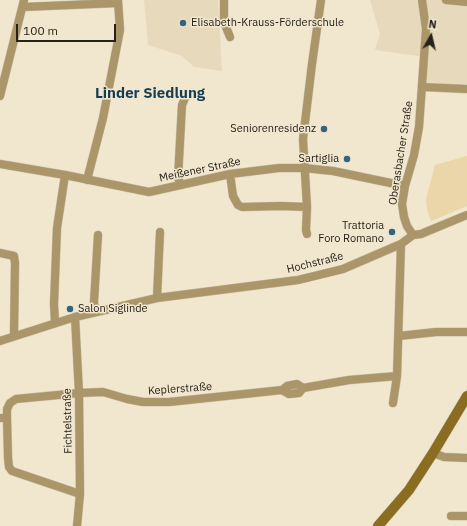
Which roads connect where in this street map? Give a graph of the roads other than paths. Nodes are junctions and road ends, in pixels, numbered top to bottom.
1 (224, 0) edge
2 (321, 0) edge
3 (422, 0) edge
4 (446, 0) edge
5 (118, 2) edge
6 (467, 2) edge
7 (24, 4) edge
8 (230, 37) dead end
9 (423, 87) junction
10 (467, 89) edge
11 (0, 96) edge
12 (185, 98) dead end
13 (0, 164) edge
14 (304, 168) junction
15 (230, 174) junction
16 (65, 175) junction
17 (87, 180) junction
18 (181, 185) junction
19 (405, 186) junction
20 (307, 207) junction
21 (467, 215) edge
22 (160, 232) dead end
23 (307, 234) dead end
24 (98, 235) dead end
25 (413, 235) junction
26 (401, 244) junction
27 (0, 253) edge
28 (157, 298) junction
29 (95, 311) junction
30 (75, 317) junction
31 (55, 323) junction
32 (467, 332) edge
33 (14, 335) junction
34 (399, 336) junction
35 (0, 341) edge
36 (397, 376) junction
37 (79, 393) junction
38 (467, 396) edge
39 (393, 403) dead end
40 (4, 418) edge
41 (434, 453) junction
42 (467, 458) edge
43 (80, 494) junction
44 (450, 516) dead end
45 (467, 516) edge
46 (77, 526) edge
47 (378, 526) edge

1 - 8 street
2 - 14 street
3 - 9 street, Oberasbacher Straße
4 - 6 street
5 - 7 street
5 - 17 street
7 - 11 street
9 - 10 street
9 - 19 street, Oberasbacher Straße
12 - 18 street
13 - 16 street, Meißener Straße
14 - 15 street, Meißener Straße
14 - 19 street, Meißener Straße
14 - 20 street
15 - 18 street, Meißener Straße
15 - 20 street
16 - 17 street, Meißener Straße
16 - 31 street
17 - 18 street, Meißener Straße
19 - 25 street, Oberasbacher Straße
20 - 23 street
21 - 25 street, Hochstraße
22 - 28 street
24 - 29 street
25 - 26 street, Hochstraße
26 - 28 street, Hochstraße
26 - 34 street
27 - 33 street
28 - 29 street, Hochstraße
29 - 30 street, Hochstraße
30 - 31 street, Hochstraße
30 - 37 street, Fichtelstraße
31 - 33 street, Hochstraße
32 - 34 street
33 - 35 street, Hochstraße
34 - 36 street
36 - 37 street, Keplerstraße
36 - 39 street
37 - 40 street, Keplerstraße
37 - 43 street, Fichtelstraße
38 - 41 street
40 - 43 street
41 - 42 street
41 - 47 street
43 - 46 street, Fichtelstraße
44 - 45 street

